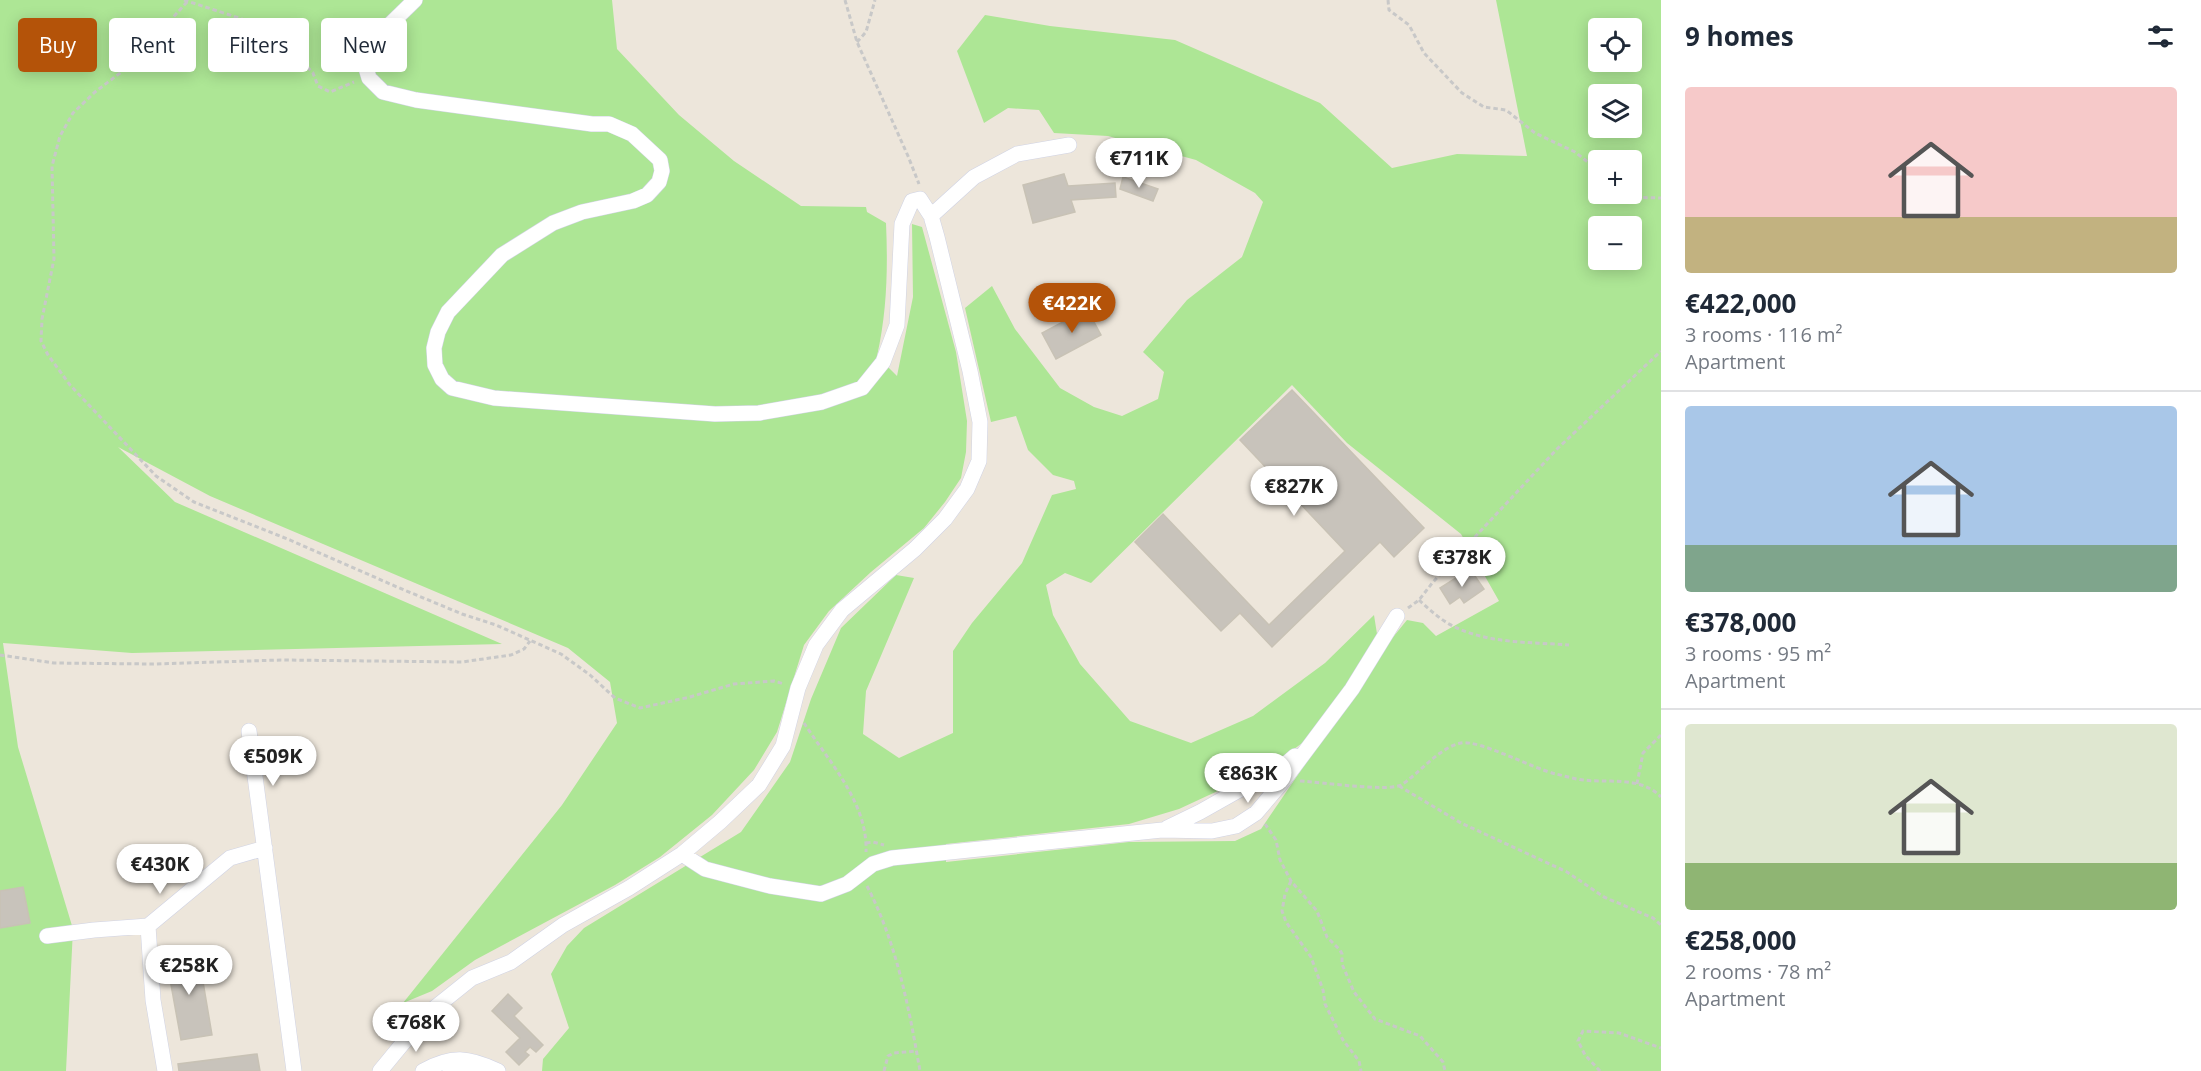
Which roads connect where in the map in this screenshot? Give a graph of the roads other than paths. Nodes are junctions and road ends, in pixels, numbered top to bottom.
1 (415, 0) edge
2 (1069, 144) dead end
3 (932, 216) junction
4 (1398, 616) road end
5 (249, 731) dead end
6 (1311, 743) junction
7 (1162, 830) junction
8 (265, 848) junction
9 (682, 854) junction
10 (148, 926) junction
11 (47, 936) dead end
12 (165, 1071) edge
13 (294, 1071) edge
14 (380, 1071) edge
15 (423, 1071) edge
16 (450, 1071) edge
17 (470, 1071) edge
18 (498, 1071) edge

1 - 3 street
2 - 3 street
3 - 9 street
4 - 6 street
5 - 8 street
6 - 7 street
6 - 7 street
7 - 9 street
8 - 10 street
8 - 13 street
9 - 14 street
10 - 11 street
10 - 12 street
15 - 18 street
16 - 17 street

